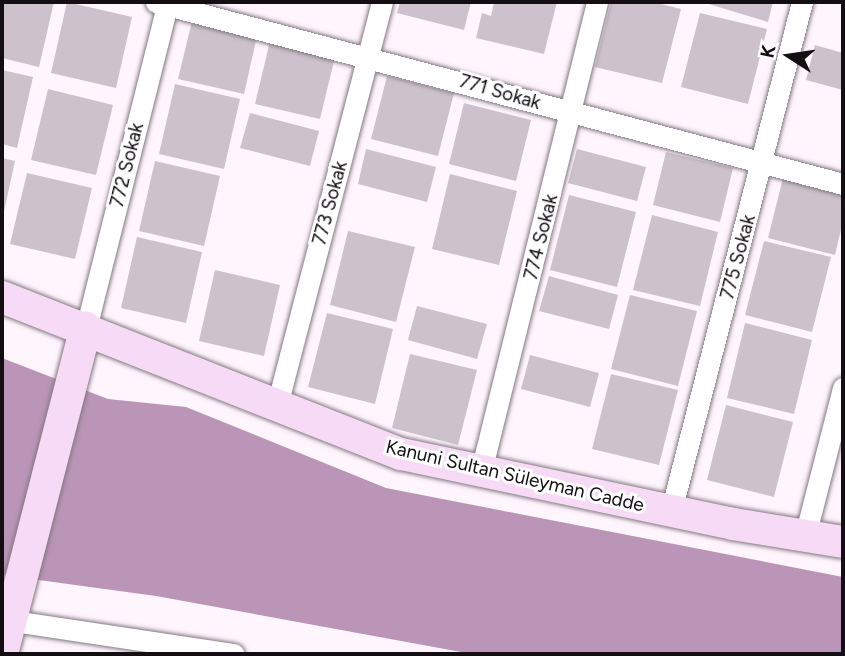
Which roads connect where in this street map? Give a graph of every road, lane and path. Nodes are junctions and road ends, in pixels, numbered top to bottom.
1 (382, 2) edge
2 (597, 2) edge
3 (802, 2) edge
4 (164, 3) edge
5 (369, 55) junction
6 (572, 112) junction
7 (763, 164) junction
8 (843, 184) edge
9 (2, 297) edge
10 (86, 328) junction
11 (843, 388) edge
12 (277, 405) junction
13 (838, 428) edge
14 (481, 471) junction
15 (671, 511) junction
16 (805, 536) junction
17 (843, 542) edge
18 (15, 610) junction
19 (2, 654) edge
20 (234, 654) edge

1 - 5 street, 773 Sokak
2 - 6 street, 774 Sokak
3 - 7 street, 775 Sokak
4 - 5 street, 771 Sokak
4 - 10 street, 772 Sokak
5 - 6 street, 771 Sokak
5 - 12 street, 773 Sokak
6 - 7 street, 771 Sokak
6 - 14 street, 774 Sokak
7 - 8 street, 771 Sokak
7 - 15 street, 775 Sokak
9 - 10 street, Kanuni Sultan Süleyman Cadde
10 - 12 street, Kanuni Sultan Süleyman Cadde
10 - 18 street
11 - 13 street
12 - 14 street, Kanuni Sultan Süleyman Cadde
13 - 16 street
14 - 15 street, Kanuni Sultan Süleyman Cadde
15 - 16 street, Kanuni Sultan Süleyman Cadde
16 - 17 street, Kanuni Sultan Süleyman Cadde
18 - 19 street
18 - 20 street

